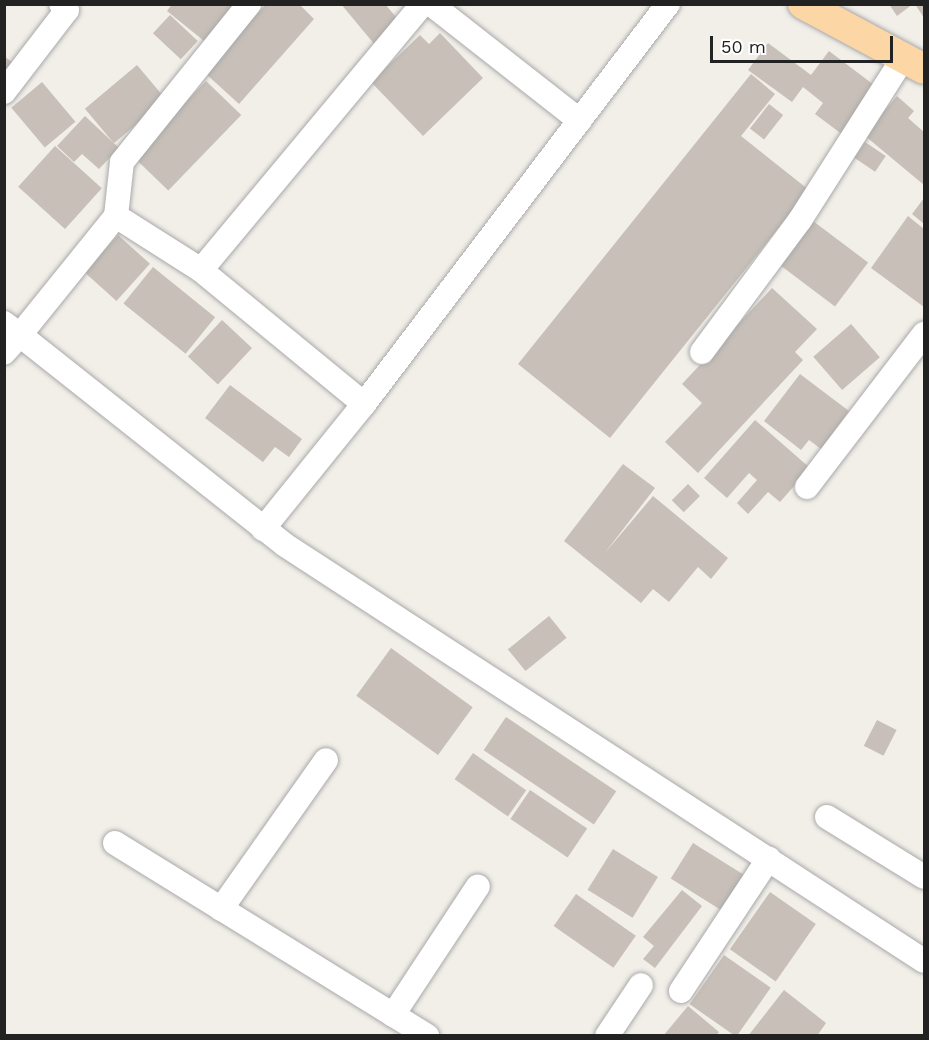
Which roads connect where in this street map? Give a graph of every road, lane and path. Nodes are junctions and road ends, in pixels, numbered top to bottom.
1 (61, 4) edge
2 (249, 4) edge
3 (423, 4) edge
4 (431, 4) edge
5 (668, 4) edge
6 (803, 4) edge
7 (914, 63) edge
8 (4, 92) edge
9 (580, 121) junction
10 (116, 216) junction
11 (201, 270) junction
12 (924, 334) edge
13 (10, 337) edge
14 (702, 352) dead end
15 (364, 404) junction
16 (807, 488) dead end
17 (263, 529) junction
18 (326, 760) dead end
19 (827, 817) dead end
20 (115, 843) dead end
21 (769, 858) junction
22 (924, 877) edge
23 (478, 886) dead end
24 (222, 909) junction
25 (924, 961) edge
26 (640, 985) dead end
27 (681, 991) dead end
28 (393, 1015) junction
29 (426, 1035) edge
30 (608, 1035) edge

1 - 8 street
2 - 10 street
3 - 11 street
4 - 9 street
5 - 9 street
6 - 7 main road
7 - 14 street
9 - 15 street
10 - 11 street
10 - 13 street
11 - 15 street
12 - 16 street
13 - 17 street
15 - 17 street
17 - 21 street
18 - 24 street
19 - 22 street
20 - 24 street
21 - 25 street
21 - 27 street
23 - 28 street
24 - 28 street
26 - 30 street
28 - 29 street

